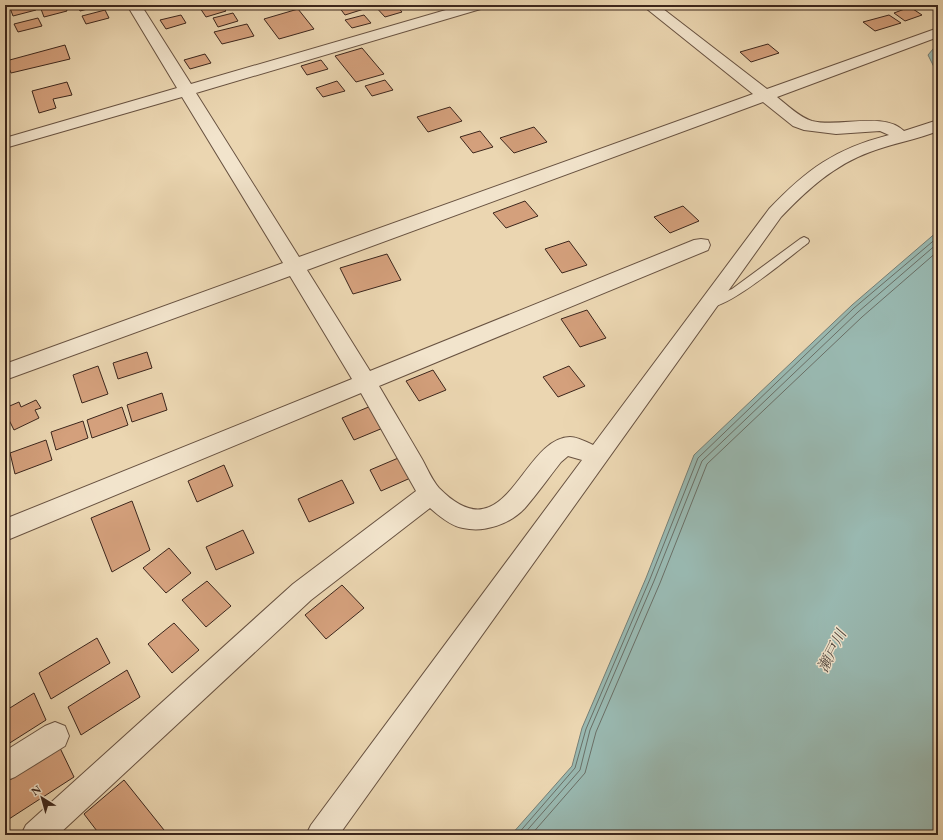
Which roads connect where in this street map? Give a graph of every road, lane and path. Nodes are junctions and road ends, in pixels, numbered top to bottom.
1 (134, 5) edge
2 (479, 5) edge
3 (649, 5) edge
4 (938, 32) edge
5 (186, 90) junction
6 (764, 95) junction
7 (938, 125) edge
8 (901, 138) junction
9 (5, 143) edge
10 (804, 242) dead end
11 (701, 245) dead end
12 (295, 267) junction
13 (709, 304) junction
14 (5, 372) edge
15 (365, 381) junction
16 (598, 456) junction
17 (430, 494) junction
18 (5, 530) edge
19 (55, 736) dead end
20 (5, 767) edge
21 (36, 835) edge
22 (321, 835) edge

1 - 5 street
2 - 5 street
3 - 6 street
4 - 6 street
5 - 9 street
5 - 12 street
6 - 8 street
6 - 12 street
7 - 8 street
8 - 13 street
10 - 13 lane
11 - 15 street
12 - 14 street
12 - 15 street
13 - 16 street
15 - 17 street
15 - 18 street
16 - 17 street
16 - 22 street
17 - 21 street
19 - 20 street

